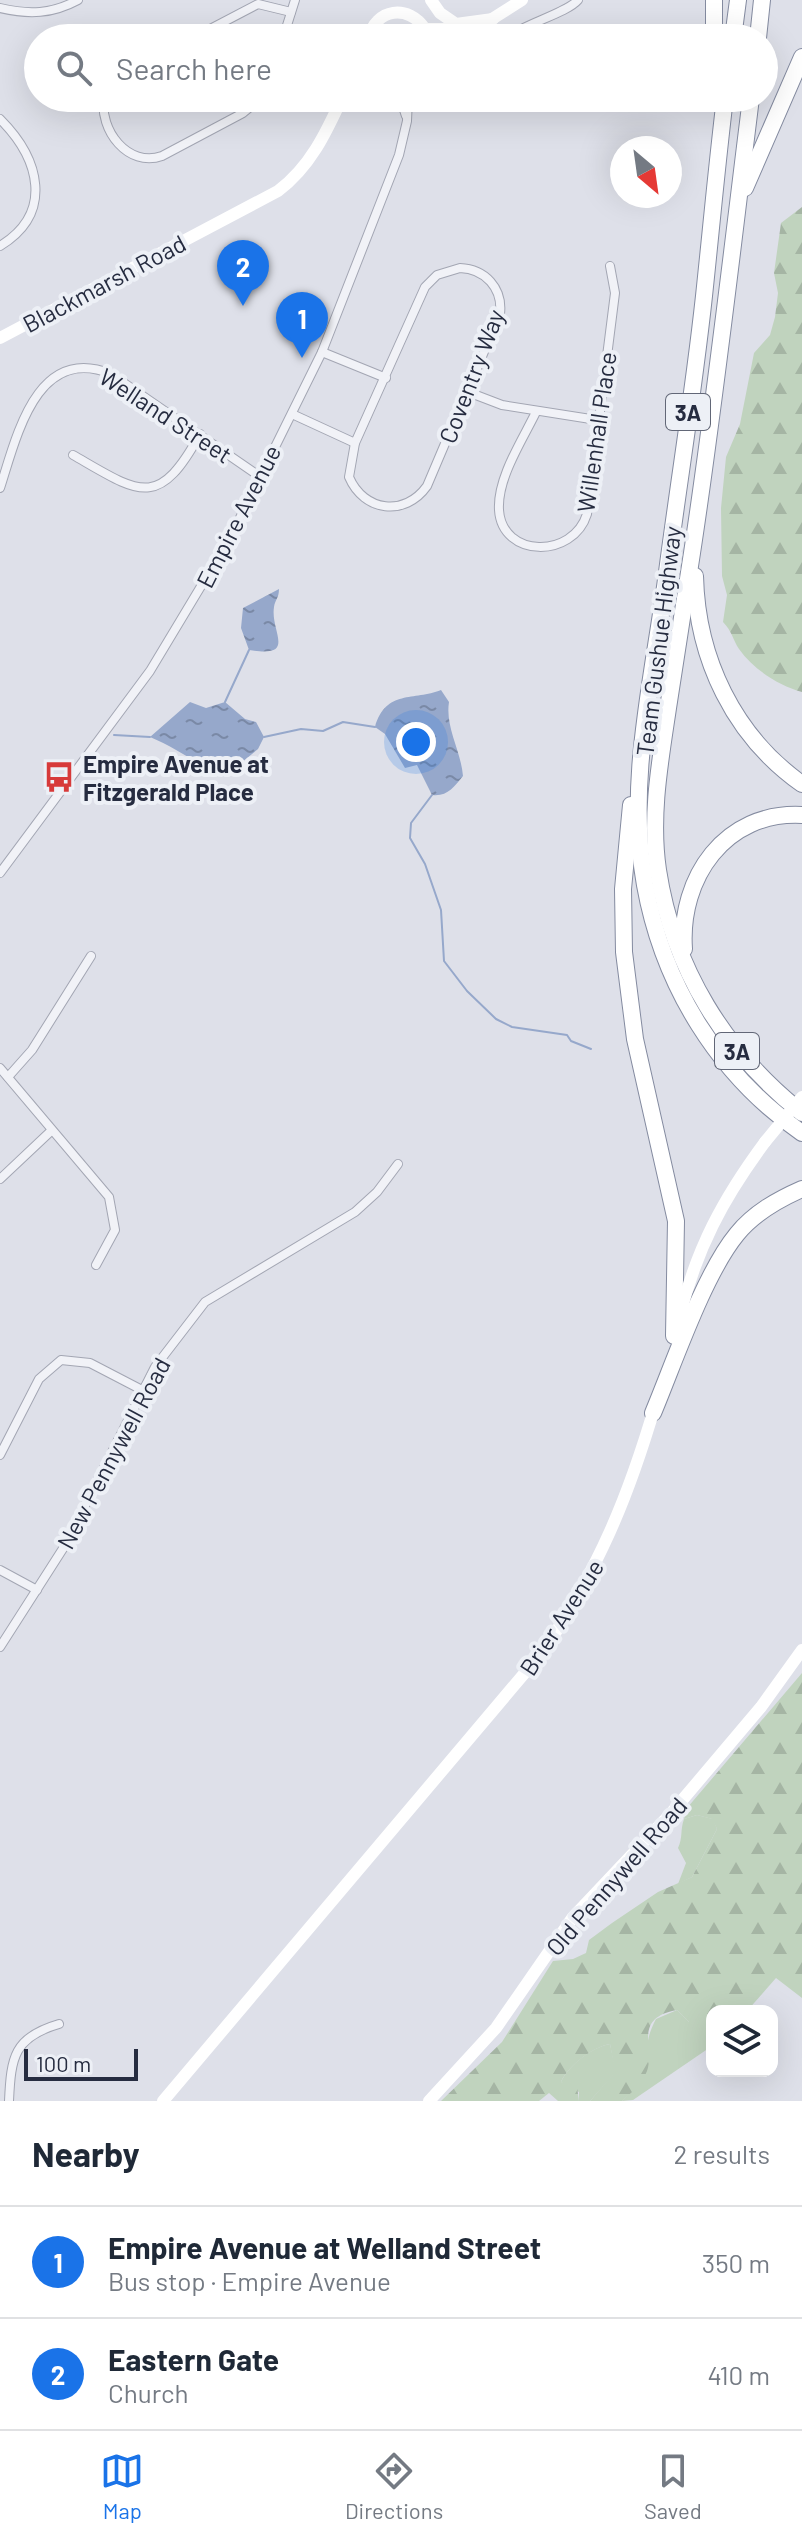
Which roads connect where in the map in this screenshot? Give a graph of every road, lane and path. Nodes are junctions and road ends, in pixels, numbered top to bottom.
1 (78, 0) edge
2 (295, 0) edge
3 (429, 0) edge
4 (522, 0) edge
5 (578, 0) edge
6 (714, 0) edge
7 (738, 0) edge
8 (762, 0) edge
9 (410, 1) edge
10 (0, 8) edge
11 (291, 12) junction
12 (397, 12) junction
13 (493, 19) junction
14 (220, 24) edge
15 (287, 24) edge
16 (376, 24) edge
17 (419, 24) edge
18 (427, 24) edge
19 (480, 24) edge
20 (485, 24) edge
21 (527, 24) edge
22 (714, 24) edge
23 (735, 24) edge
24 (759, 24) edge
25 (802, 57) edge
26 (105, 112) edge
27 (244, 112) edge
28 (335, 112) edge
29 (404, 112) edge
30 (407, 112) edge
31 (715, 112) edge
32 (723, 112) edge
33 (749, 112) edge
34 (0, 119) edge
35 (407, 121) junction
36 (717, 161) junction
37 (737, 208) junction
38 (0, 246) edge
39 (610, 266) dead end
40 (0, 338) edge
41 (322, 352) junction
42 (386, 378) junction
43 (468, 392) junction
44 (536, 412) junction
45 (292, 414) junction
46 (597, 420) junction
47 (200, 434) junction
48 (355, 443) junction
49 (73, 455) dead end
50 (259, 476) junction
51 (0, 488) edge
52 (695, 535) junction
53 (644, 733) junction
54 (802, 784) edge
55 (802, 815) edge
56 (3, 862) edge
57 (0, 873) edge
58 (91, 956) dead end
59 (690, 974) junction
60 (0, 1068) edge
61 (8, 1077) junction
62 (802, 1097) edge
63 (802, 1113) edge
64 (51, 1131) junction
65 (802, 1133) edge
66 (398, 1164) dead end
67 (0, 1179) edge
68 (802, 1189) edge
69 (96, 1265) dead end
70 (674, 1336) junction
71 (142, 1390) junction
72 (653, 1413) junction
73 (0, 1455) edge
74 (0, 1570) edge
75 (37, 1590) junction
76 (0, 1647) edge
77 (802, 1650) edge
78 (59, 2024) dead end
79 (5, 2080) edge
80 (9, 2101) edge
81 (163, 2101) edge
82 (429, 2101) edge

1 - 10 street
2 - 11 street
3 - 13 main road
3 - 18 main road
4 - 13 main road
5 - 21 street
6 - 22 highway
7 - 23 highway
8 - 24 highway
9 - 12 main road
11 - 14 street
11 - 15 street
12 - 16 main road
12 - 17 main road
13 - 19 main road
13 - 20 main road
25 - 37 highway
26 - 27 street
28 - 40 main road, Blackmarsh Road
29 - 35 street
30 - 35 street, Empire Avenue
31 - 36 highway
32 - 36 highway, Team Gushue Highway / 3A
33 - 37 highway, Team Gushue Highway / 3A
34 - 38 street
35 - 41 street, Empire Avenue
36 - 53 highway, Team Gushue Highway / 3A
37 - 52 highway, Team Gushue Highway / 3A
39 - 46 street, Willenhall Place
41 - 42 street
41 - 45 street, Empire Avenue
42 - 43 street, Coventry Way
42 - 48 street, Coventry Way
43 - 44 street
43 - 48 street, Coventry Way
44 - 46 street
44 - 46 street, Willenhall Place
45 - 48 street
45 - 50 street, Empire Avenue
47 - 49 street
47 - 50 street, Welland Street
47 - 51 street, Welland Street
50 - 56 street, Empire Avenue
52 - 54 highway
52 - 59 highway, Team Gushue Highway / 3A
53 - 65 highway, Team Gushue Highway / 3A
53 - 70 highway
55 - 59 highway
56 - 57 street, Empire Avenue
58 - 61 street
59 - 63 highway, Team Gushue Highway / 3A
60 - 61 street
61 - 64 street
62 - 70 main road, Brier Avenue, bridge
64 - 67 street
64 - 69 street
66 - 71 street, New Pennywell Road
68 - 72 highway
70 - 72 main road, Brier Avenue
71 - 73 street
71 - 75 street, New Pennywell Road
72 - 81 main road, Brier Avenue
74 - 75 street
75 - 76 street, New Pennywell Road
77 - 82 main road, Old Pennywell Road
78 - 79 street
79 - 80 street

